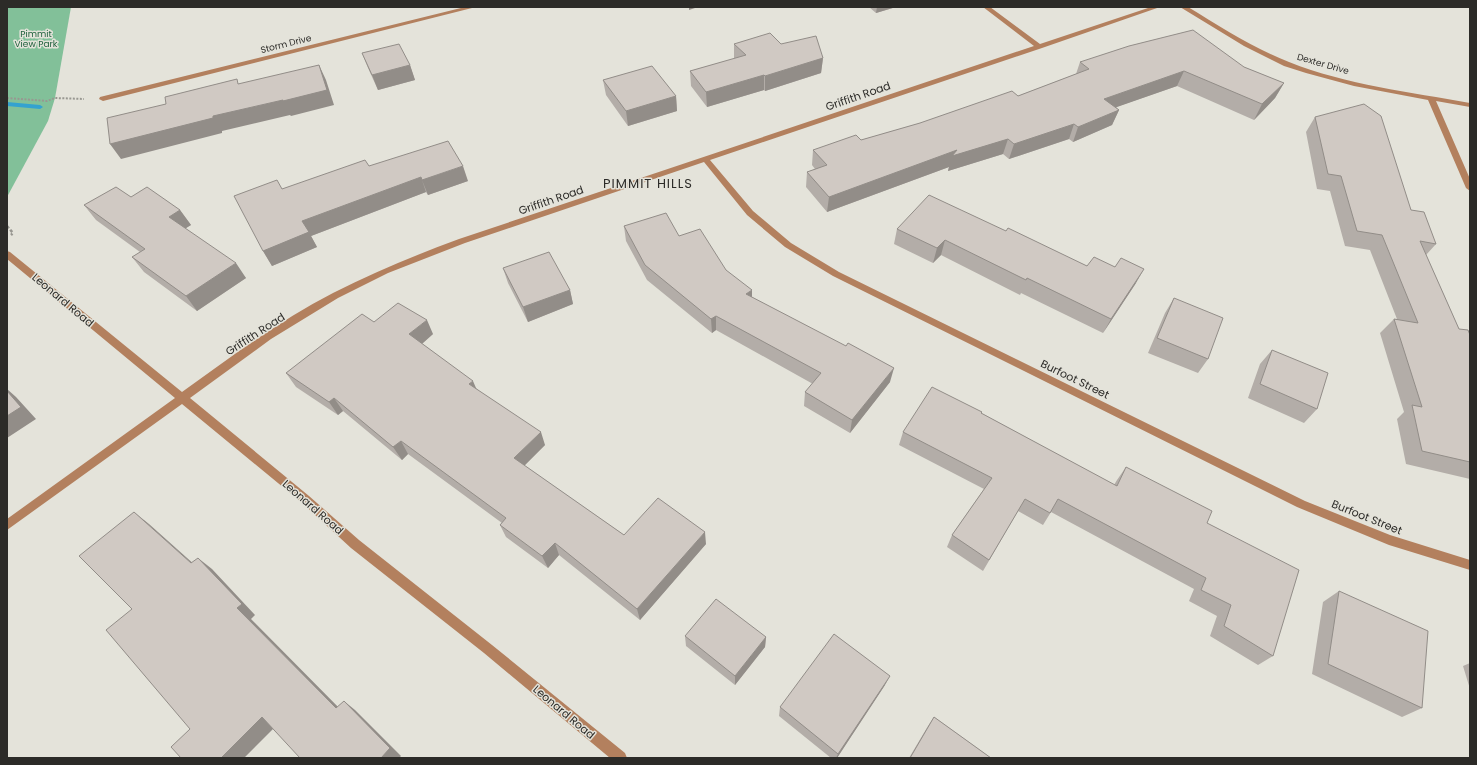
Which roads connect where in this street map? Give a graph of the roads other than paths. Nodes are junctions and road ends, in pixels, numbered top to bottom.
1 (473, 7) edge
2 (986, 7) edge
3 (1157, 7) edge
4 (1183, 7) edge
5 (1040, 46) junction
6 (1431, 98) junction
7 (103, 99) road end
8 (1470, 105) edge
9 (705, 159) junction
10 (1470, 188) edge
11 (7, 254) edge
12 (182, 398) junction
13 (7, 525) edge
14 (1470, 565) edge
15 (620, 758) edge

1 - 7 street, Storm Drive
2 - 5 street
3 - 5 street, Griffith Road
4 - 6 street, Dexter Drive
5 - 9 street, Griffith Road
6 - 8 street, Dexter Drive
6 - 10 street
9 - 12 street, Griffith Road
9 - 14 street, Burfoot Street
11 - 12 street, Leonard Road
12 - 13 street, Griffith Road
12 - 15 street, Leonard Road

